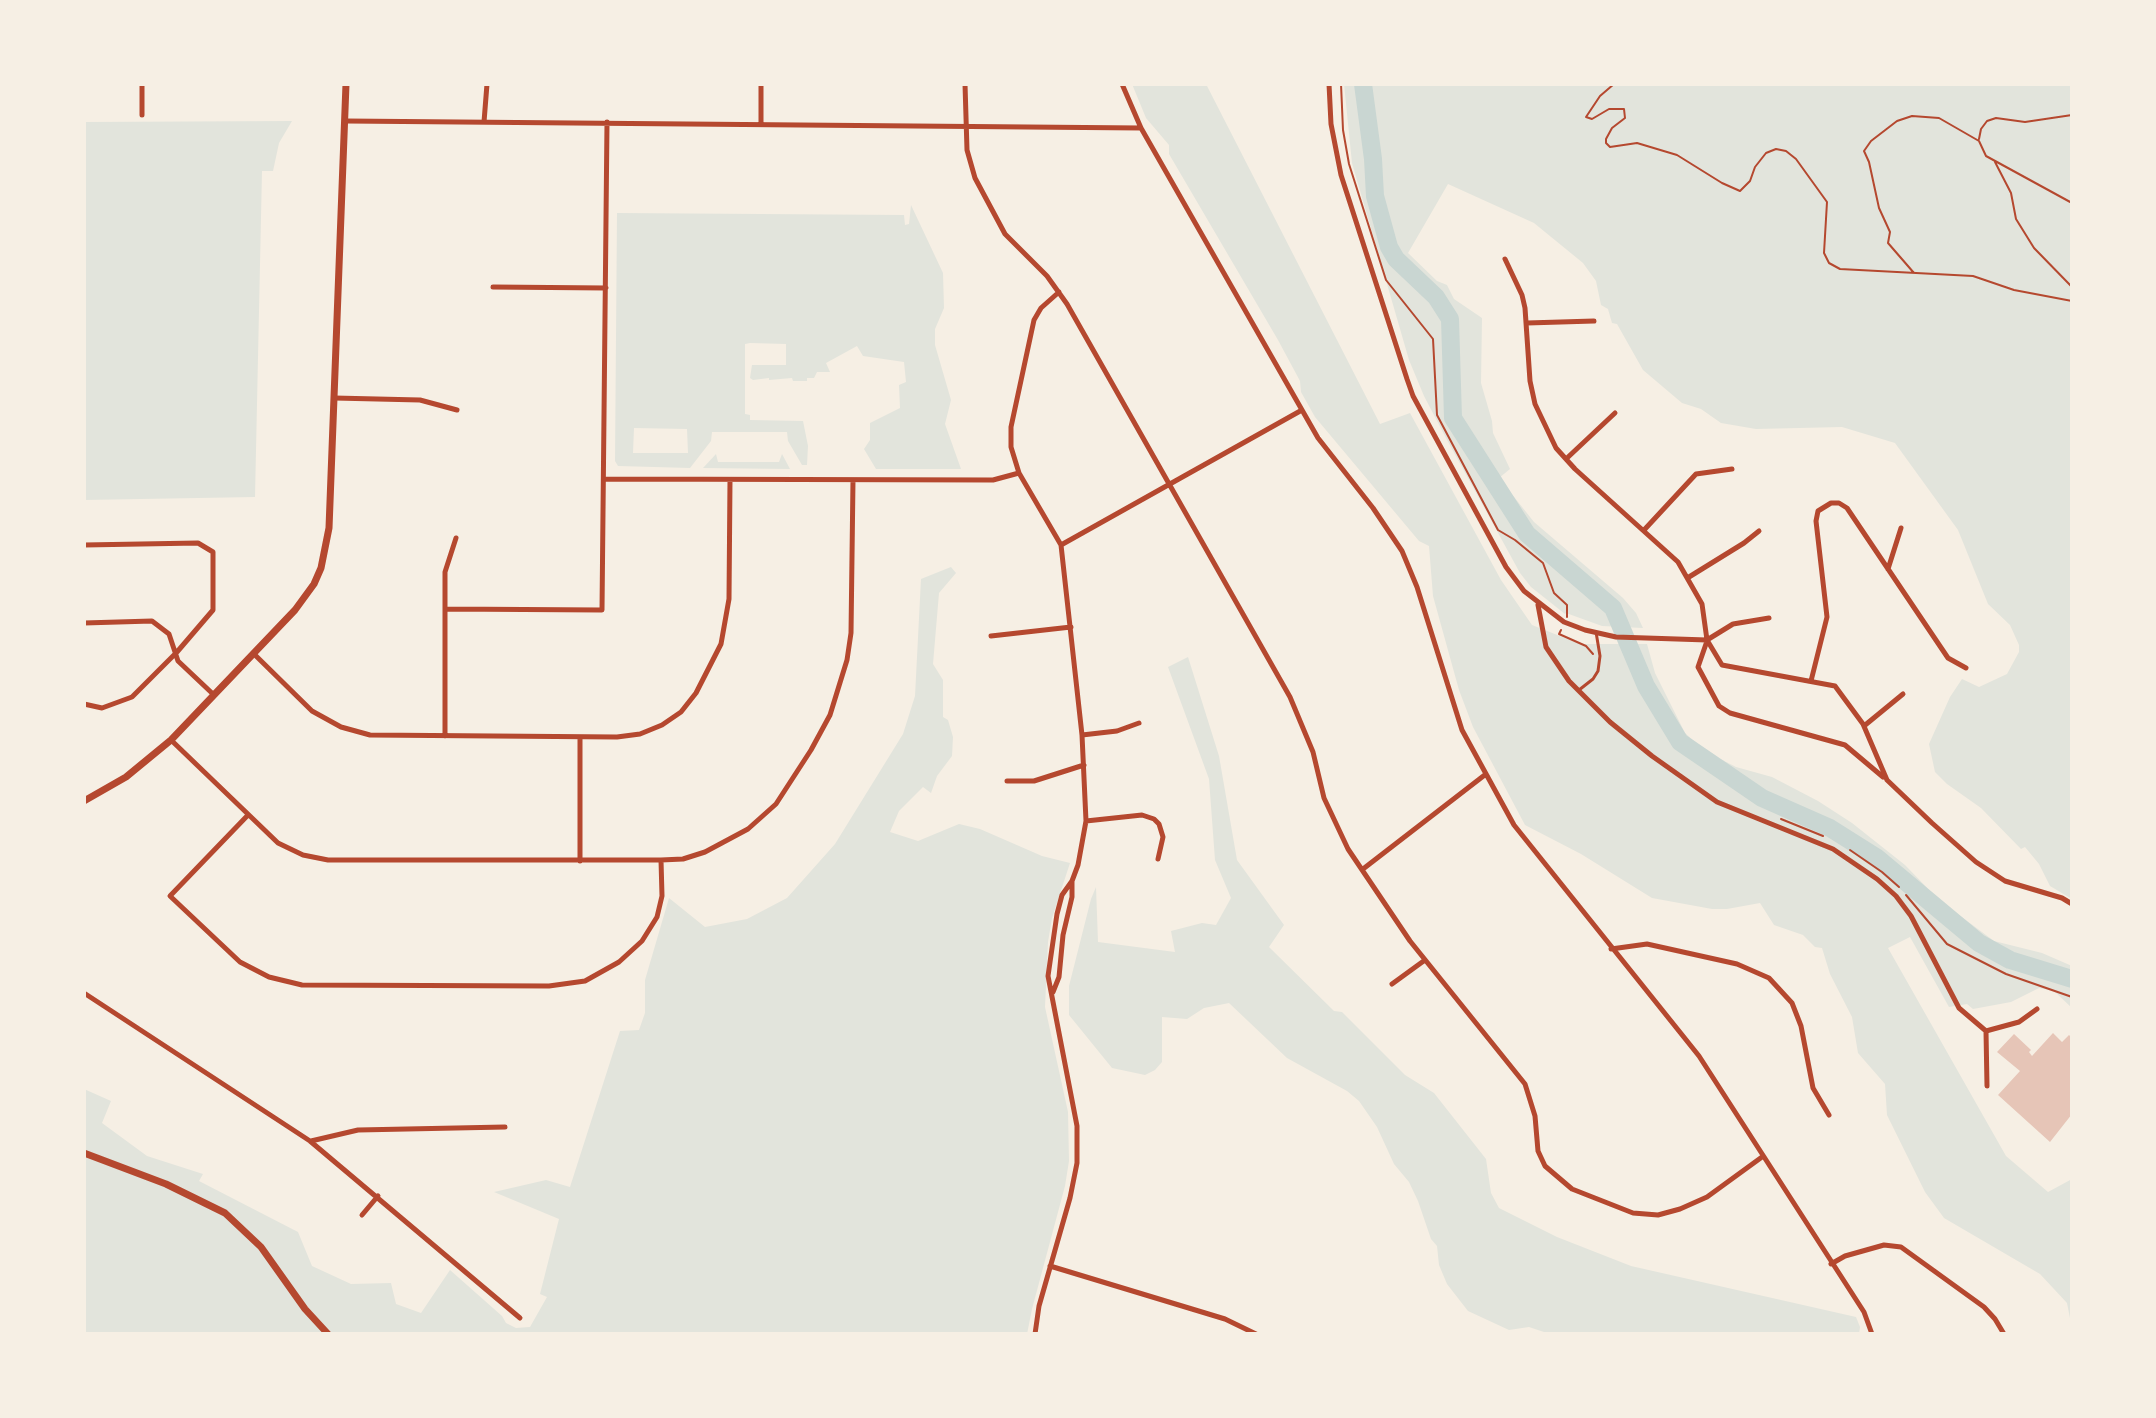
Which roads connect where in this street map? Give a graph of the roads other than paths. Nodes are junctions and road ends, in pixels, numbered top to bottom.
1 (142, 84) edge
2 (346, 84) edge
3 (487, 84) edge
4 (761, 84) edge
5 (965, 84) edge
6 (1122, 84) edge
7 (1329, 84) edge
8 (142, 115) dead end
9 (346, 121) junction
10 (484, 122) junction
11 (607, 122) junction
12 (761, 124) junction
13 (967, 125) junction
14 (1141, 128) junction
15 (1505, 259) dead end
16 (493, 287) dead end
17 (606, 288) junction
18 (1059, 292) junction
19 (1594, 321) dead end
20 (1527, 323) junction
21 (334, 398) junction
22 (457, 410) dead end
23 (1302, 410) junction
24 (1615, 413) dead end
25 (1566, 459) junction
26 (1732, 469) dead end
27 (1019, 473) junction
28 (605, 479) junction
29 (730, 480) junction
30 (853, 480) junction
31 (1169, 484) junction
32 (1901, 528) dead end
33 (1645, 529) junction
34 (1759, 531) dead end
35 (456, 538) dead end
36 (84, 545) edge
37 (1061, 545) junction
38 (1887, 570) junction
39 (1689, 577) junction
40 (1537, 604) junction
41 (445, 609) junction
42 (1769, 618) dead end
43 (84, 623) edge
44 (1071, 627) junction
45 (1596, 632) junction
46 (991, 636) dead end
47 (1707, 640) junction
48 (177, 652) junction
49 (254, 654) junction
50 (1966, 668) dead end
51 (1811, 681) junction
52 (1579, 690) junction
53 (1903, 694) dead end
54 (214, 695) junction
55 (84, 704) edge
56 (1139, 723) dead end
57 (1864, 726) junction
58 (1082, 735) junction
59 (445, 736) junction
60 (580, 737) junction
61 (171, 740) junction
62 (1084, 765) junction
63 (1486, 774) junction
64 (1887, 780) junction
65 (1007, 781) dead end
66 (84, 801) edge
67 (248, 814) junction
68 (1086, 821) junction
69 (1158, 859) dead end
70 (661, 860) junction
71 (580, 861) junction
72 (1363, 869) junction
73 (1072, 881) junction
74 (2072, 904) edge
75 (1611, 949) junction
76 (1425, 960) junction
77 (1392, 984) dead end
78 (1053, 992) junction
79 (84, 993) edge
80 (2037, 1009) dead end
81 (1986, 1031) junction
82 (1987, 1086) dead end
83 (1829, 1115) dead end
84 (505, 1127) dead end
85 (310, 1141) junction
86 (84, 1153) edge
87 (1762, 1157) junction
88 (378, 1196) junction
89 (362, 1215) dead end
90 (1831, 1264) junction
91 (1050, 1266) junction
92 (520, 1318) dead end
93 (328, 1334) edge
94 (1035, 1334) edge
95 (1256, 1334) edge
96 (1872, 1334) edge
97 (2004, 1334) edge

1 - 8 street
2 - 9 street
3 - 10 street
4 - 12 street
5 - 13 street
6 - 14 street
7 - 40 street
9 - 10 street
9 - 21 street
10 - 11 street
11 - 12 street
11 - 17 street
12 - 13 street
13 - 14 street
13 - 18 street
14 - 23 street
15 - 20 street
16 - 17 street
17 - 28 street
18 - 27 street
18 - 31 street
19 - 20 street
20 - 25 street
21 - 22 street
21 - 49 street
23 - 31 street
23 - 63 street
24 - 25 street
25 - 33 street
26 - 33 street
27 - 30 street
27 - 37 street
28 - 29 street
28 - 41 street
29 - 30 street
29 - 60 street
30 - 70 street
31 - 37 street
31 - 72 street
32 - 38 street
33 - 39 street
34 - 39 street
35 - 41 street
36 - 48 street
37 - 44 street
38 - 50 street
38 - 51 street
39 - 47 street
40 - 45 street
40 - 52 street
41 - 59 street
42 - 47 street
43 - 48 street
44 - 46 street
44 - 58 street
45 - 47 street
45 - 52 lane
47 - 51 street
47 - 64 street
48 - 54 street
48 - 55 street
49 - 54 street
49 - 59 street
51 - 57 street
52 - 81 street
53 - 57 street
54 - 61 street
56 - 58 street
57 - 64 street
58 - 62 street
59 - 60 street
60 - 71 street
61 - 66 street
61 - 67 street
62 - 65 street
62 - 68 street
63 - 72 street
63 - 75 street
64 - 74 street
67 - 70 street
67 - 71 street
68 - 69 street
68 - 73 street
70 - 71 street
72 - 76 street
73 - 78 street
73 - 78 street
75 - 83 street
75 - 87 street
76 - 77 street
76 - 87 street
78 - 91 street
79 - 85 street
80 - 81 street
81 - 82 street
84 - 85 street
85 - 88 street
86 - 93 street
87 - 90 street
88 - 89 street
88 - 92 street
90 - 96 street
90 - 97 street
91 - 94 street
91 - 95 street

